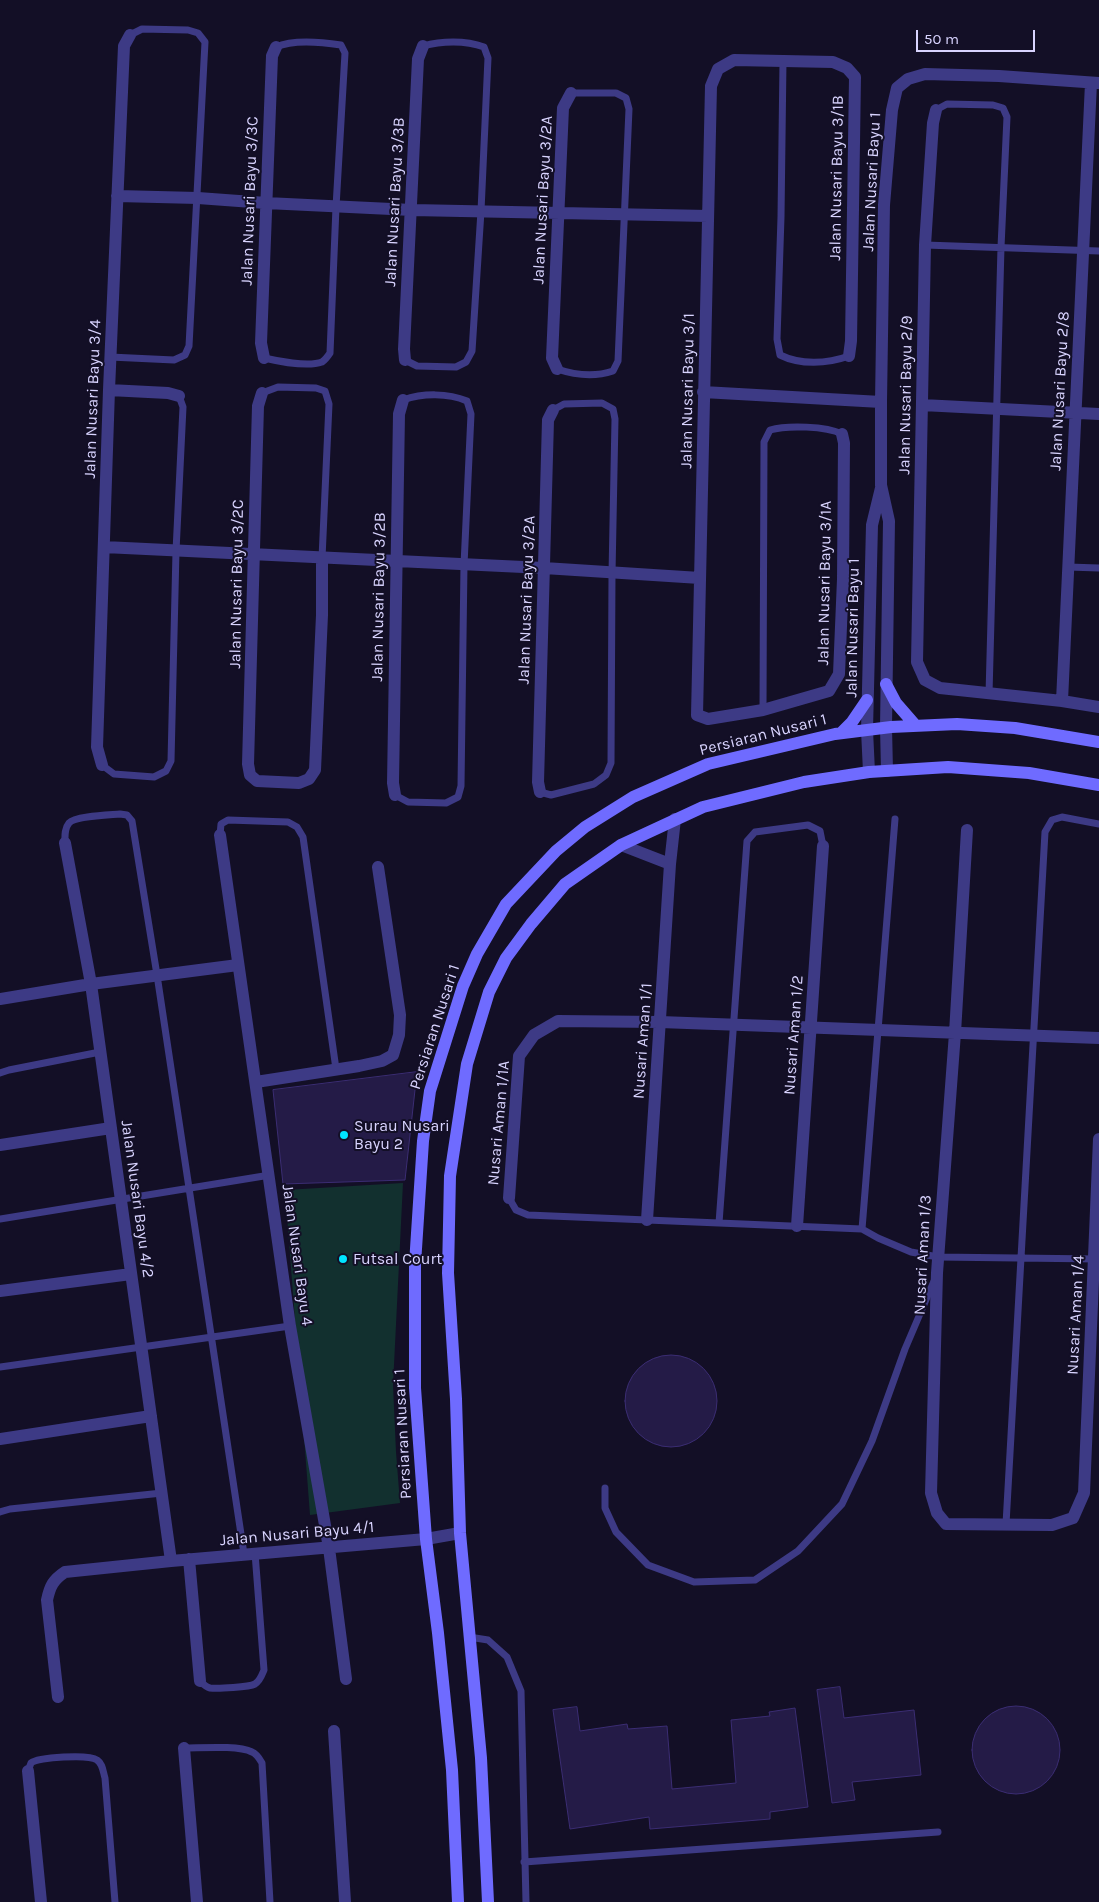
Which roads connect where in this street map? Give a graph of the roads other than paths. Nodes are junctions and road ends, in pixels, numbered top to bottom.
1 (130, 36) joint
2 (422, 46) joint
3 (276, 47) joint
4 (783, 61) junction
5 (1095, 83) edge
6 (572, 93) joint
7 (936, 110) joint
8 (117, 196) junction
9 (198, 198) junction
10 (266, 203) junction
11 (336, 207) junction
12 (412, 210) junction
13 (481, 211) junction
14 (559, 214) junction
15 (624, 214) junction
16 (708, 216) junction
17 (925, 246) junction
18 (1001, 247) junction
19 (1083, 250) junction
20 (1099, 252) edge
21 (849, 356) joint
22 (110, 357) junction
23 (264, 358) joint
24 (405, 360) joint
25 (557, 369) joint
26 (108, 390) junction
27 (704, 392) junction
28 (262, 393) joint
29 (179, 396) joint
30 (403, 400) joint
31 (881, 402) junction
32 (922, 405) junction
33 (998, 409) junction
34 (553, 410) joint
35 (1075, 413) junction
36 (1099, 414) edge
37 (842, 434) joint
38 (881, 485) junction
39 (104, 547) junction
40 (176, 551) junction
41 (254, 555) junction
42 (322, 558) junction
43 (395, 562) junction
44 (464, 565) junction
45 (1068, 567) junction
46 (544, 568) junction
47 (1099, 568) edge
48 (612, 574) junction
49 (700, 578) junction
50 (886, 684) junction
51 (989, 694) junction
52 (867, 700) junction
53 (1062, 701) junction
54 (1099, 707) edge
55 (762, 710) junction
56 (916, 726) junction
57 (886, 727) junction
58 (866, 730) junction
59 (841, 733) junction
60 (1099, 742) edge
61 (102, 765) joint
62 (887, 771) junction
63 (869, 772) junction
64 (1099, 785) edge
65 (540, 792) joint
66 (395, 795) joint
67 (895, 819) dead end
68 (675, 820) junction
69 (1099, 824) edge
70 (967, 830) dead end
71 (220, 835) joint
72 (65, 843) joint
73 (621, 845) junction
74 (824, 846) joint
75 (670, 864) junction
76 (378, 868) dead end
77 (238, 965) junction
78 (157, 975) junction
79 (91, 984) junction
80 (0, 999) edge
81 (660, 1022) junction
82 (735, 1025) junction
83 (810, 1027) junction
84 (878, 1030) junction
85 (955, 1033) junction
86 (1034, 1036) junction
87 (1099, 1038) edge
88 (100, 1052) junction
89 (336, 1069) junction
90 (0, 1073) edge
91 (256, 1082) junction
92 (111, 1128) junction
93 (1099, 1138) edge
94 (0, 1145) edge
95 (270, 1175) junction
96 (189, 1188) junction
97 (509, 1198) joint
98 (121, 1199) junction
99 (0, 1219) edge
100 (647, 1220) junction
101 (719, 1223) junction
102 (797, 1226) junction
103 (862, 1229) junction
104 (938, 1257) junction
105 (1022, 1258) junction
106 (1097, 1259) edge
107 (937, 1273) junction
108 (132, 1274) junction
109 (0, 1291) edge
110 (290, 1326) junction
111 (212, 1337) junction
112 (141, 1348) junction
113 (0, 1367) edge
114 (151, 1416) junction
115 (0, 1439) edge
116 (605, 1488) dead end
117 (162, 1493) junction
118 (1084, 1493) joint
119 (0, 1512) edge
120 (1006, 1524) junction
121 (460, 1533) junction
122 (426, 1539) junction
123 (329, 1548) junction
124 (249, 1554) junction
125 (189, 1559) junction
126 (171, 1561) junction
127 (468, 1637) junction
128 (346, 1679) dead end
129 (200, 1681) joint
130 (58, 1697) dead end
131 (334, 1731) dead end
132 (184, 1748) joint
133 (28, 1771) joint
134 (938, 1832) dead end
135 (524, 1862) junction
136 (41, 1902) edge
137 (114, 1902) edge
138 (197, 1902) edge
139 (270, 1902) edge
140 (345, 1902) edge
141 (458, 1902) edge
142 (488, 1902) edge
143 (526, 1902) edge

1 - 8 street, Jalan Nusari Bayu 3/4
1 - 9 lane
2 - 12 street, Jalan Nusari Bayu 3/3B
2 - 13 lane
3 - 10 street, Jalan Nusari Bayu 3/3C
3 - 11 lane
4 - 16 street, Jalan Nusari Bayu 3/1
4 - 21 street, Jalan Nusari Bayu 3/1B
4 - 21 lane
5 - 19 street, Jalan Nusari Bayu 2/8
5 - 31 street, Jalan Nusari Bayu 1
6 - 14 street, Jalan Nusari Bayu 3/2A
6 - 15 lane
7 - 17 street, Jalan Nusari Bayu 2/9
7 - 18 lane
8 - 9 street
8 - 22 street, Jalan Nusari Bayu 3/4
9 - 10 street
9 - 22 lane
10 - 11 street
10 - 23 street, Jalan Nusari Bayu 3/3C
11 - 12 street
11 - 23 lane
12 - 13 street
12 - 24 street, Jalan Nusari Bayu 3/3B
13 - 14 street
13 - 24 lane
14 - 15 street
14 - 25 street, Jalan Nusari Bayu 3/2A
15 - 16 street
15 - 25 lane
16 - 27 street, Jalan Nusari Bayu 3/1
17 - 18 lane
17 - 32 street, Jalan Nusari Bayu 2/9
18 - 19 lane
18 - 33 lane
19 - 20 lane
19 - 35 street, Jalan Nusari Bayu 2/8
22 - 26 street, Jalan Nusari Bayu 3/4
26 - 29 street
26 - 39 street, Jalan Nusari Bayu 3/4
27 - 31 street
27 - 49 street, Jalan Nusari Bayu 3/1
28 - 41 street, Jalan Nusari Bayu 3/2C
28 - 42 lane
29 - 40 lane
30 - 43 street, Jalan Nusari Bayu 3/2B
30 - 44 lane
31 - 38 street, Jalan Nusari Bayu 1
32 - 33 street
32 - 51 street, Jalan Nusari Bayu 2/9
33 - 35 street
33 - 51 lane
34 - 46 street, Jalan Nusari Bayu 3/2A
34 - 48 lane
35 - 36 street
35 - 45 street, Jalan Nusari Bayu 2/8
37 - 55 street, Jalan Nusari Bayu 3/1A
37 - 55 lane
38 - 50 street, Jalan Nusari Bayu 1
38 - 52 street, Jalan Nusari Bayu 1
39 - 40 street
39 - 61 street, Jalan Nusari Bayu 3/4
40 - 41 street
40 - 61 lane
41 - 42 street
41 - 42 street, Jalan Nusari Bayu 3/2C
42 - 43 street
43 - 44 street
43 - 66 street, Jalan Nusari Bayu 3/2B
44 - 46 street
44 - 66 lane
45 - 47 lane
45 - 53 street, Jalan Nusari Bayu 2/8
46 - 48 street
46 - 65 street, Jalan Nusari Bayu 3/2A
48 - 49 street
48 - 65 lane
49 - 55 street, Jalan Nusari Bayu 3/1
50 - 56 main road
50 - 57 street, Jalan Nusari Bayu 1
51 - 53 street
52 - 58 street, Jalan Nusari Bayu 1
52 - 59 main road
53 - 54 street
56 - 57 main road, Persiaran Nusari 1
56 - 60 main road, Persiaran Nusari 1
57 - 58 main road, Persiaran Nusari 1
57 - 62 street, Jalan Nusari Bayu 1
58 - 59 main road, Persiaran Nusari 1
58 - 63 street, Jalan Nusari Bayu 1
59 - 122 main road, Persiaran Nusari 1
62 - 63 main road
62 - 64 main road
63 - 68 main road
67 - 84 lane
68 - 73 main road
68 - 75 street, Nusari Aman 1/1
69 - 86 lane
70 - 85 street, Nusari Aman 1/3
71 - 77 street, Jalan Nusari Bayu 4
71 - 89 lane
72 - 78 lane
72 - 79 street, Jalan Nusari Bayu 4/2
73 - 75 street
73 - 121 main road
74 - 82 lane
74 - 83 street, Nusari Aman 1/2
75 - 81 street, Nusari Aman 1/1
76 - 89 street
77 - 78 street
77 - 91 street, Jalan Nusari Bayu 4
78 - 79 street
78 - 96 lane
79 - 80 street
79 - 88 street, Jalan Nusari Bayu 4/2
81 - 82 street, Nusari Aman 1/1A
81 - 97 street, Nusari Aman 1/1A
81 - 100 street, Nusari Aman 1/1
82 - 83 street, Nusari Aman 1/1A
82 - 101 lane
83 - 84 street, Nusari Aman 1/1A
83 - 102 street, Nusari Aman 1/2
84 - 85 street, Nusari Aman 1/1A
84 - 103 lane
85 - 86 street, Nusari Aman 1/1A
85 - 104 street, Nusari Aman 1/3
86 - 87 street, Nusari Aman 1/1A
86 - 105 lane
88 - 90 lane
88 - 92 street, Jalan Nusari Bayu 4/2
89 - 91 street
91 - 95 street, Jalan Nusari Bayu 4
92 - 94 street
92 - 98 street, Jalan Nusari Bayu 4/2
93 - 106 street, Nusari Aman 1/4
95 - 96 lane
95 - 110 street, Jalan Nusari Bayu 4
96 - 98 lane
96 - 111 lane
97 - 100 lane
98 - 99 lane
98 - 108 street, Jalan Nusari Bayu 4/2
100 - 101 lane
101 - 102 lane
102 - 103 lane
103 - 104 lane
104 - 105 lane
104 - 107 street, Nusari Aman 1/3
105 - 106 lane
105 - 120 lane
106 - 118 street, Nusari Aman 1/4
107 - 116 lane
107 - 120 street, Nusari Aman 1/3
108 - 109 street
108 - 112 street, Jalan Nusari Bayu 4/2
110 - 111 lane
110 - 123 street, Jalan Nusari Bayu 4
111 - 112 lane
111 - 124 lane
112 - 113 lane
112 - 114 street, Jalan Nusari Bayu 4/2
114 - 115 street
114 - 117 street, Jalan Nusari Bayu 4/2
117 - 119 lane
117 - 126 street, Jalan Nusari Bayu 4/2
118 - 120 street, Nusari Aman 1/3
121 - 122 street, Jalan Nusari Bayu 4/1
121 - 127 main road
122 - 123 street, Jalan Nusari Bayu 4/1
122 - 141 main road, Persiaran Nusari 1
123 - 124 street, Jalan Nusari Bayu 4/1
123 - 128 street, Jalan Nusari Bayu 4
124 - 125 street, Jalan Nusari Bayu 4/1
124 - 129 lane
125 - 126 street, Jalan Nusari Bayu 4/1
125 - 129 street
126 - 130 street, Jalan Nusari Bayu 4/1
127 - 135 lane
127 - 142 main road
131 - 140 street
132 - 138 street
132 - 139 lane
133 - 136 street
133 - 137 lane
134 - 135 lane
135 - 143 lane

